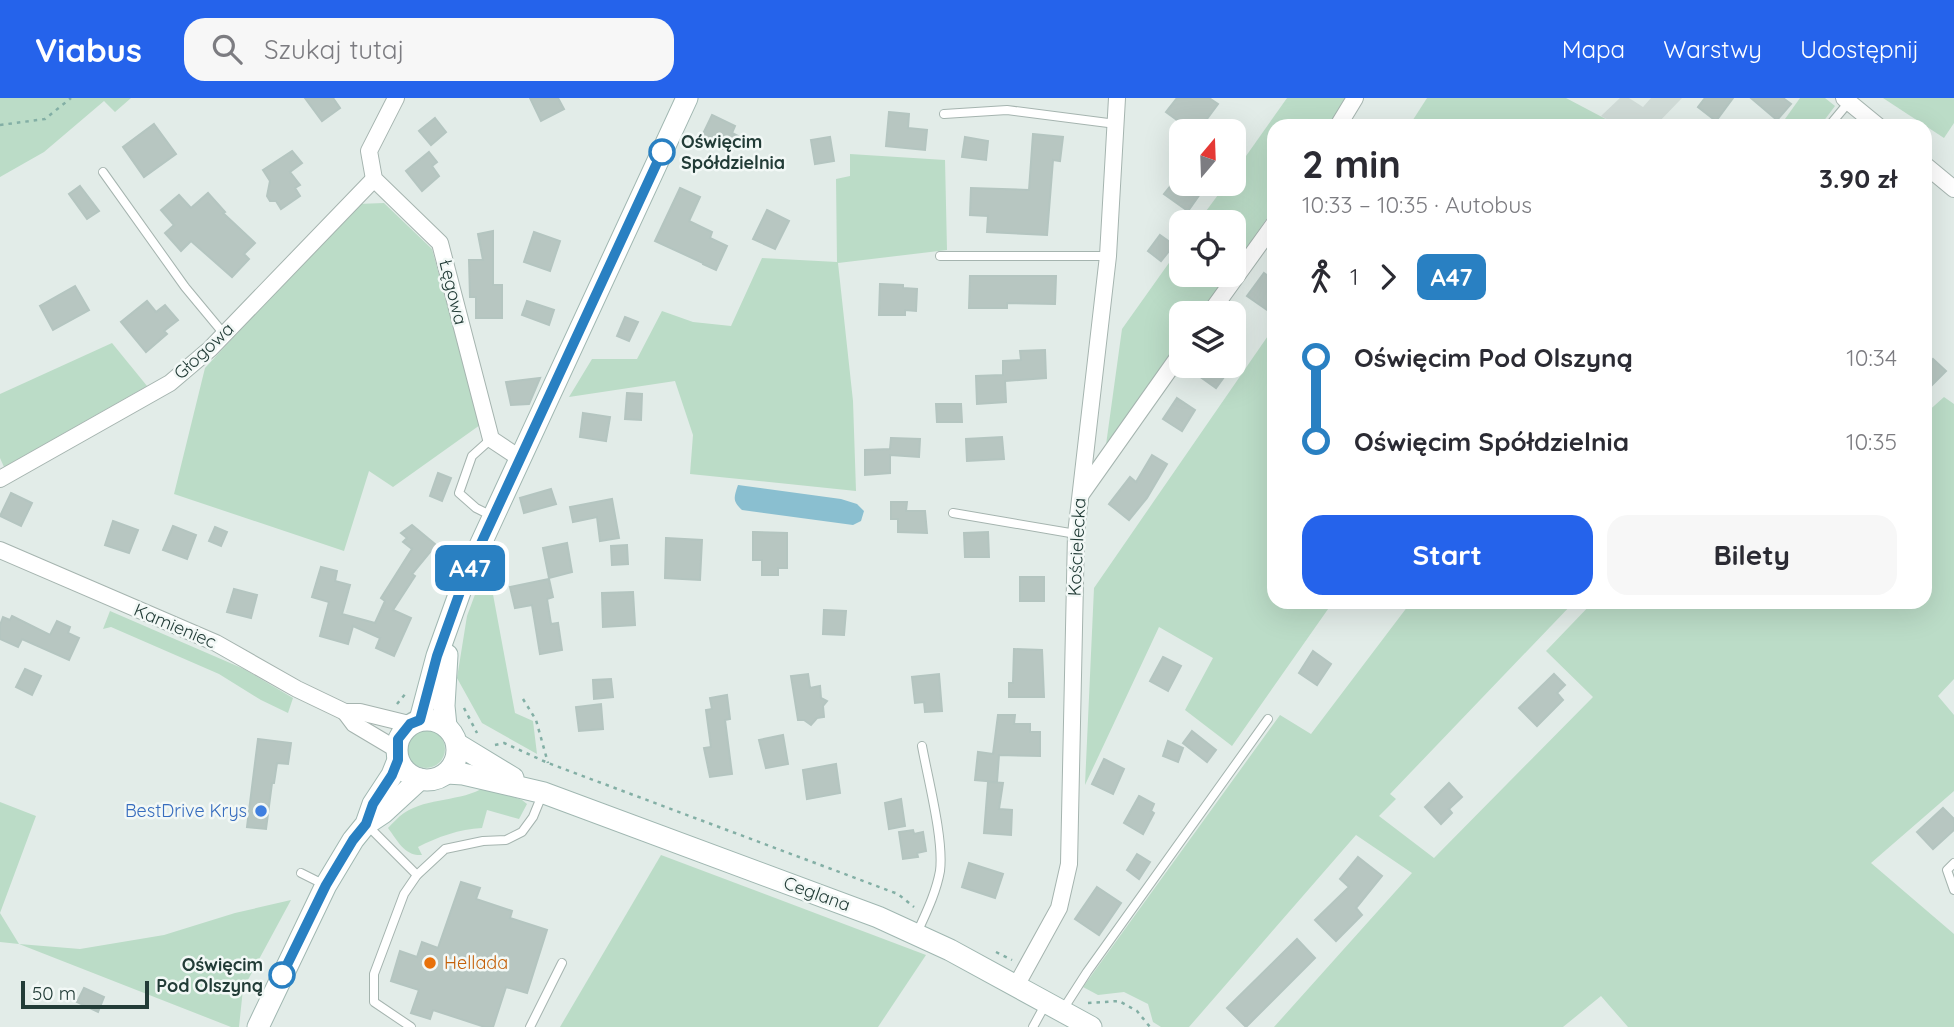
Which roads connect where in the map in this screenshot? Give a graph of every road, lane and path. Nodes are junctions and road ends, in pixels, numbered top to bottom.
1 (71, 98) edge
2 (396, 98) edge
3 (687, 98) edge
4 (1117, 98) edge
5 (1355, 98) edge
6 (1847, 100) edge
7 (944, 114) dead end
8 (1342, 119) edge
9 (1834, 119) edge
10 (1870, 119) edge
11 (1116, 124) junction
12 (0, 125) edge
13 (1932, 171) edge
14 (103, 172) dead end
15 (374, 179) junction
16 (1954, 189) edge
17 (1267, 233) edge
18 (1108, 256) junction
19 (940, 257) dead end
20 (1219, 301) edge
21 (224, 334) junction
22 (1169, 370) edge
23 (491, 439) junction
24 (521, 459) junction
25 (0, 480) edge
26 (1080, 495) junction
27 (953, 513) dead end
28 (494, 516) junction
29 (1076, 534) junction
30 (0, 550) edge
31 (448, 628) junction
32 (407, 691) dead end
33 (523, 699) dead end
34 (460, 701) dead end
35 (391, 706) dead end
36 (345, 712) junction
37 (1268, 719) dead end
38 (415, 722) junction
39 (452, 735) junction
40 (480, 737) dead end
41 (922, 746) dead end
42 (491, 747) dead end
43 (397, 754) junction
44 (548, 763) junction
45 (447, 773) junction
46 (420, 779) junction
47 (537, 791) junction
48 (366, 824) junction
49 (1954, 863) edge
50 (301, 873) dead end
51 (417, 875) junction
52 (326, 885) junction
53 (1954, 890) edge
54 (921, 925) junction
55 (562, 963) dead end
56 (1016, 986) junction
57 (1061, 1002) junction
58 (1145, 1022) junction
59 (258, 1027) edge
60 (411, 1027) edge
61 (530, 1027) edge
62 (1033, 1027) edge
63 (1091, 1027) edge
64 (1144, 1027) edge
65 (1150, 1027) edge

1 - 12 path
2 - 15 street
3 - 24 street
4 - 11 street, Kościelecka
5 - 8 street
6 - 9 lane
6 - 10 street
7 - 11 lane
11 - 18 street, Kościelecka
13 - 16 street
14 - 21 lane
15 - 21 street, Głogowa
15 - 23 street, Łęgowa
17 - 20 street
18 - 19 lane
18 - 26 street, Kościelecka
21 - 25 street, Głogowa
22 - 26 street
23 - 24 street
23 - 28 lane
24 - 28 street
26 - 29 street, Kościelecka
27 - 29 lane
28 - 31 street
29 - 56 street, Kościelecka
30 - 36 street, Kamieniec
31 - 38 street
31 - 39 street
32 - 35 path
33 - 44 path
34 - 40 path
36 - 38 street, Kamieniec
36 - 43 street, Kamieniec
37 - 57 lane
38 - 39 street
38 - 43 street
39 - 45 street
39 - 47 street, Ceglana
41 - 54 lane
42 - 44 path
43 - 46 street
43 - 48 street
44 - 54 path
45 - 46 street
45 - 47 street, Ceglana
46 - 48 street
47 - 51 lane
47 - 54 street, Ceglana
48 - 51 lane
48 - 52 street
49 - 53 lane
50 - 52 lane
51 - 60 lane
52 - 59 street
54 - 56 street, Ceglana
55 - 61 lane
56 - 57 street, Ceglana
57 - 58 path
57 - 62 lane
57 - 63 street, Ceglana
58 - 64 path
58 - 65 path

